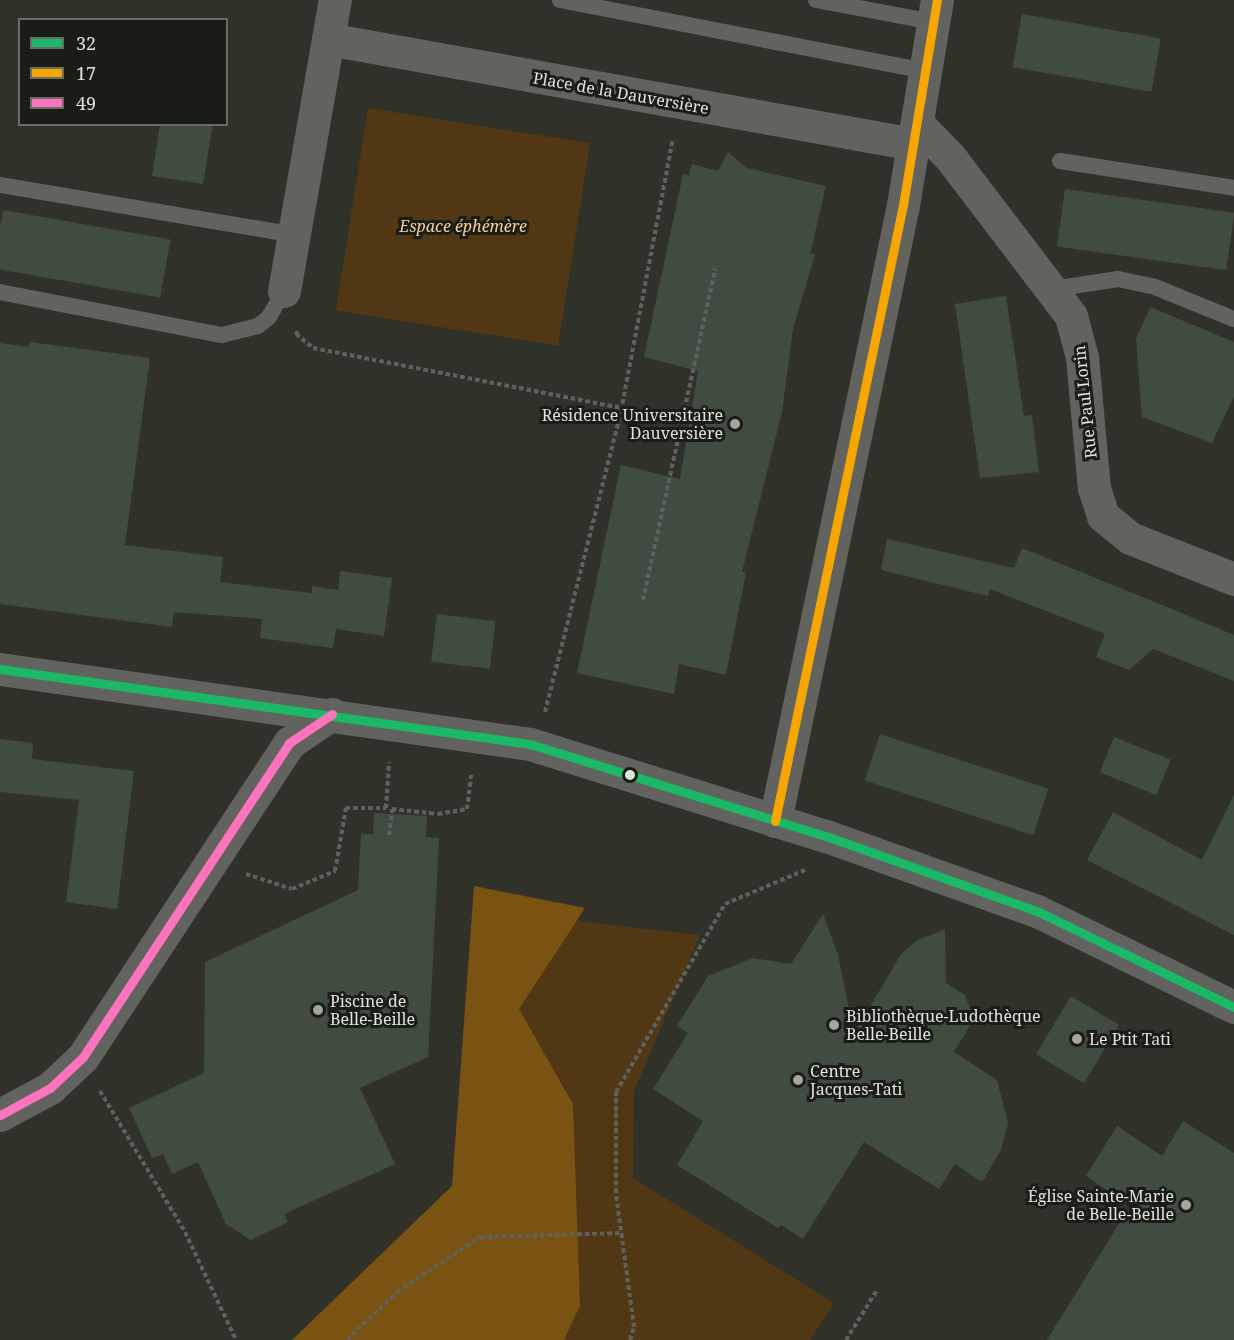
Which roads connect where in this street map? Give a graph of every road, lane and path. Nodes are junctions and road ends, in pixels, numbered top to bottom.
1 (335, 0) edge
2 (560, 0) edge
3 (816, 0) edge
4 (935, 11) edge
5 (328, 39) junction
6 (926, 70) junction
7 (675, 127) dead end
8 (916, 134) junction
9 (1060, 161) dead end
10 (0, 185) edge
11 (1234, 188) edge
12 (296, 235) junction
13 (715, 269) dead end
14 (1053, 289) junction
15 (284, 291) joint
16 (0, 292) edge
17 (1234, 319) edge
18 (301, 325) dead end
19 (621, 411) junction
20 (682, 420) junction
21 (1234, 579) edge
22 (643, 600) dead end
23 (0, 669) edge
24 (545, 713) dead end
25 (332, 714) junction
26 (390, 758) dead end
27 (472, 764) dead end
28 (386, 808) junction
29 (392, 809) junction
30 (775, 821) junction
31 (389, 835) dead end
32 (809, 868) dead end
33 (235, 871) dead end
34 (1234, 1007) edge
35 (95, 1083) dead end
36 (0, 1115) edge
37 (622, 1233) junction
38 (877, 1290) dead end
39 (236, 1340) edge
40 (346, 1340) edge
41 (630, 1340) edge
42 (846, 1340) edge

1 - 5 street
2 - 6 lane
3 - 4 lane
4 - 6 street
5 - 8 street, Place de la Dauversière
5 - 12 street
6 - 8 street
7 - 19 path
8 - 14 street, Rue Paul Lorin
8 - 30 street
9 - 11 lane
10 - 12 lane
12 - 15 street
13 - 20 path
14 - 17 lane
14 - 21 street, Rue Paul Lorin
15 - 16 lane
18 - 19 path
19 - 20 path
19 - 24 path
20 - 22 path
23 - 25 street
25 - 30 street
25 - 36 street
26 - 28 path
27 - 29 path
28 - 29 path
28 - 33 path
29 - 31 path
30 - 34 street
32 - 37 path
35 - 39 path
37 - 40 path
37 - 41 path
38 - 42 path

